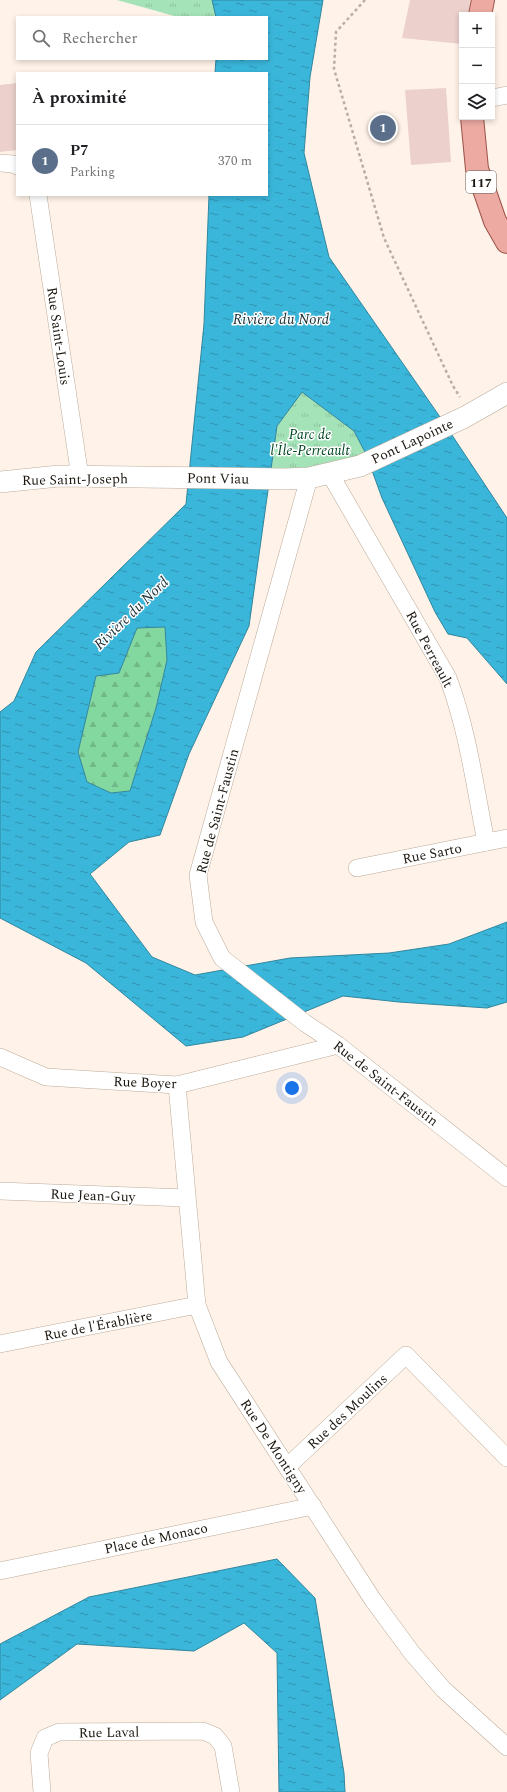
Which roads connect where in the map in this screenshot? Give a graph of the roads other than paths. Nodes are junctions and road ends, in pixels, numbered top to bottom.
1 (483, 0) edge
2 (481, 12) edge
3 (507, 95) edge
4 (495, 97) edge
5 (472, 120) edge
6 (0, 163) edge
7 (16, 166) edge
8 (38, 196) edge
9 (507, 242) edge
10 (507, 393) edge
11 (330, 474) junction
12 (80, 477) junction
13 (151, 477) joint
14 (308, 478) junction
15 (0, 482) edge
16 (507, 838) edge
17 (486, 842) junction
18 (357, 868) dead end
19 (338, 1045) junction
20 (0, 1057) edge
21 (177, 1085) junction
22 (507, 1178) edge
23 (0, 1191) edge
24 (186, 1198) junction
25 (197, 1305) junction
26 (0, 1344) edge
27 (507, 1458) edge
28 (288, 1466) junction
29 (313, 1506) junction
30 (0, 1571) edge
31 (507, 1747) edge
32 (42, 1792) edge
33 (231, 1792) edge

1 - 2 main road
3 - 4 street
5 - 9 main road, 117
6 - 7 street
8 - 12 street, Rue Saint-Louis
10 - 11 street, Pont Lapointe
11 - 14 street
11 - 17 street, Rue Perreault
12 - 13 street, Rue Saint-Joseph
12 - 15 street, Rue Saint-Joseph
13 - 14 street, Pont Viau
14 - 19 street, Rue de Saint-Faustin
16 - 17 street, Rue Sarto
17 - 18 street, Rue Sarto
19 - 21 street, Rue Boyer
19 - 22 street, Rue de Saint-Faustin
20 - 21 street, Rue Boyer
21 - 24 street, Rue De Montigny
23 - 24 street, Rue Jean-Guy
24 - 25 street, Rue De Montigny
25 - 26 street, Rue de l'Érablière
25 - 28 street, Rue De Montigny
27 - 28 street, Rue des Moulins
28 - 29 street, Rue De Montigny
29 - 30 street, Place de Monaco
29 - 31 street, Rue De Montigny
32 - 33 street, Rue Laval

